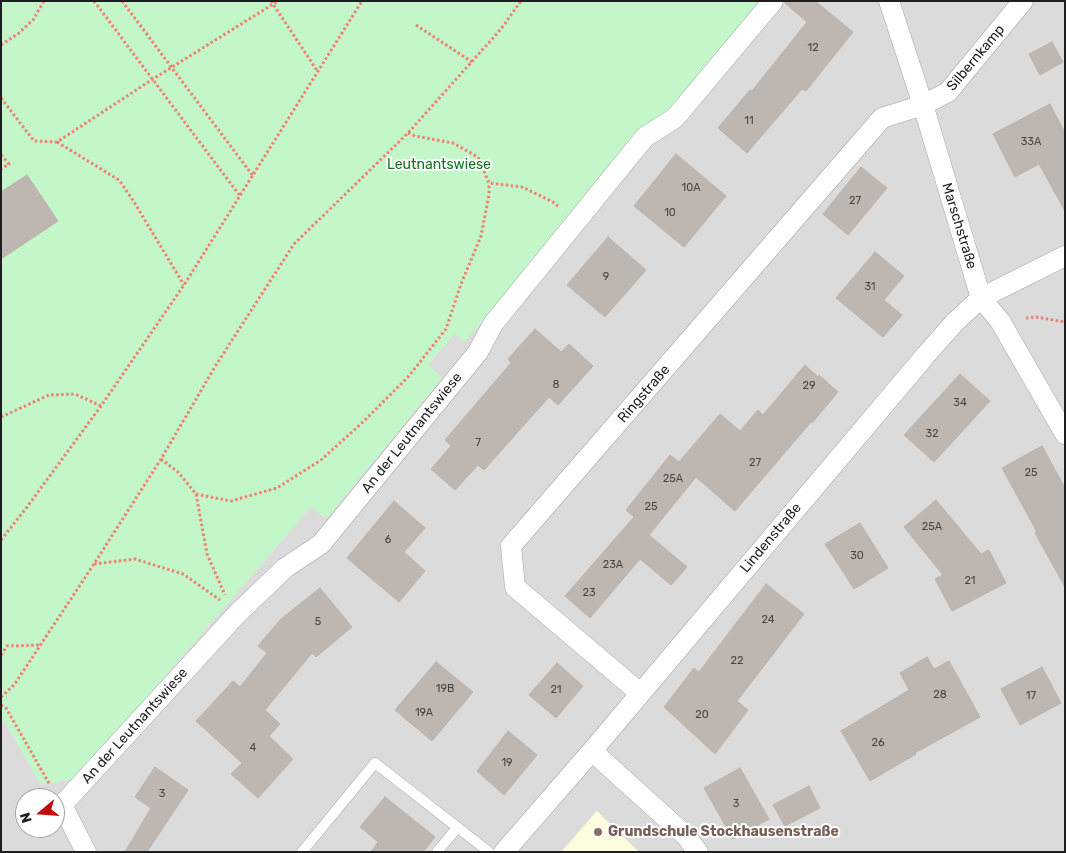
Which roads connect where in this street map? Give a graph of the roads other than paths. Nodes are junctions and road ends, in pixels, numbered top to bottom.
1 (773, 1) edge
2 (889, 1) edge
3 (1023, 1) edge
4 (923, 105) junction
5 (1065, 256) edge
6 (981, 298) junction
7 (1065, 434) edge
8 (640, 693) junction
9 (592, 751) junction
10 (457, 828) junction
11 (86, 852) edge
12 (302, 852) edge
13 (437, 852) edge
14 (489, 852) edge
15 (504, 852) edge
16 (698, 852) edge

1 - 11 street, An der Leutnantswiese
2 - 4 street, Marschstraße
3 - 4 street, Silbernkamp
4 - 6 street, Marschstraße
4 - 8 street, Ringstraße
5 - 6 street, Lindenstraße
6 - 7 street, Marschstraße
6 - 8 street, Lindenstraße
8 - 9 street, Lindenstraße
9 - 15 street, Lindenstraße
9 - 16 street
10 - 12 lane
10 - 13 lane
10 - 14 lane

